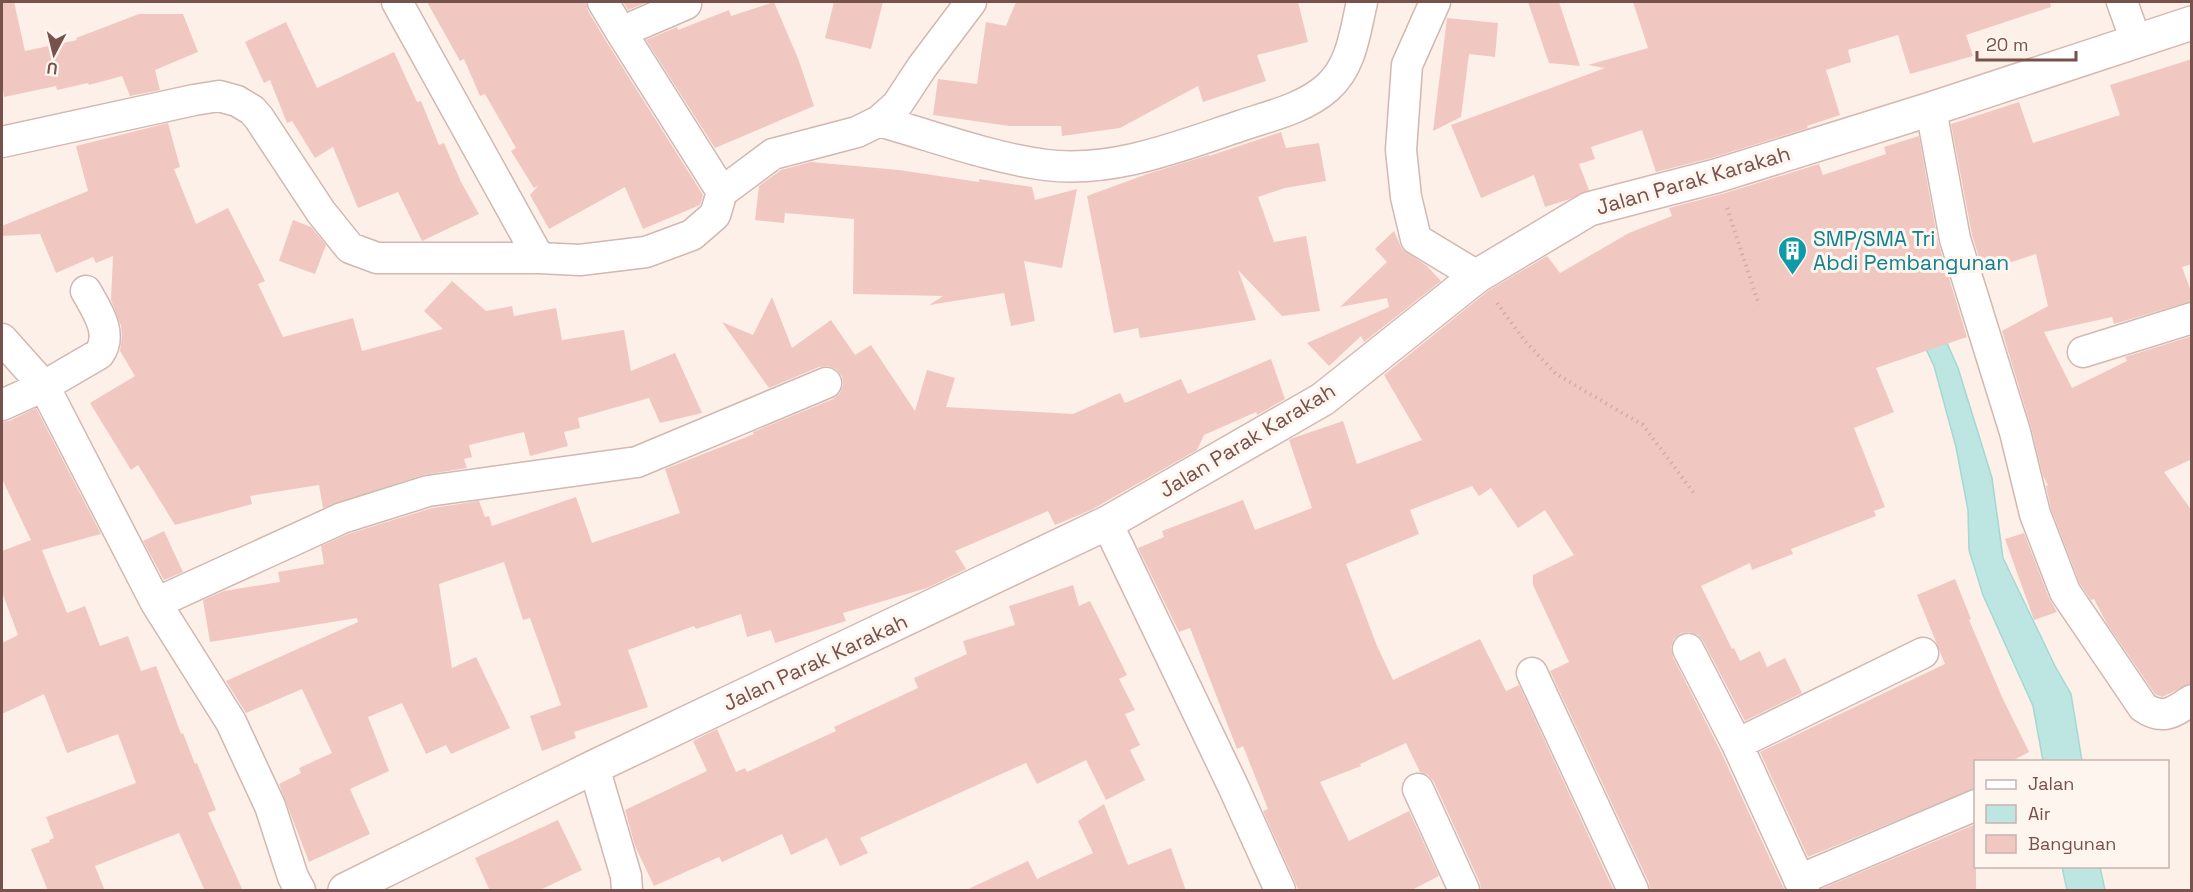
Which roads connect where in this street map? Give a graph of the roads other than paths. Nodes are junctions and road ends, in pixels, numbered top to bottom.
1 (397, 2) edge
2 (603, 2) edge
3 (970, 2) edge
4 (1362, 2) edge
5 (1435, 2) edge
6 (2122, 2) edge
7 (686, 4) dead end
8 (2192, 23) edge
9 (621, 32) junction
10 (2136, 41) junction
11 (1931, 109) junction
12 (879, 121) junction
13 (2, 142) edge
14 (722, 192) junction
15 (538, 258) junction
16 (1477, 276) junction
17 (86, 291) dead end
18 (2192, 318) edge
19 (6, 351) edge
20 (2084, 352) dead end
21 (826, 383) dead end
22 (44, 386) junction
23 (2, 405) edge
24 (1107, 523) junction
25 (156, 603) junction
26 (1688, 649) dead end
27 (1923, 653) dead end
28 (1532, 673) dead end
29 (2192, 700) edge
30 (1737, 744) junction
31 (594, 766) junction
32 (1418, 789) dead end
33 (1974, 806) edge
34 (1802, 885) edge
35 (300, 891) edge
36 (345, 891) edge
37 (627, 891) edge
38 (1280, 891) edge
39 (1464, 891) edge
40 (1633, 891) edge

1 - 15 street
2 - 9 street
3 - 12 street
4 - 12 street
5 - 16 street
6 - 10 street
7 - 9 street
8 - 10 street, Jalan Parak Karakah
9 - 14 street
10 - 11 street, Jalan Parak Karakah
11 - 16 street, Jalan Parak Karakah
11 - 29 street
12 - 14 street
13 - 15 street
14 - 15 street
16 - 24 street, Jalan Parak Karakah
17 - 22 street
18 - 20 street
19 - 22 street
21 - 25 street
22 - 23 street
22 - 25 street
24 - 31 street, Jalan Parak Karakah
24 - 38 street
25 - 35 street
26 - 30 street
27 - 30 street
28 - 40 street
30 - 34 street
31 - 36 street, Jalan Parak Karakah
31 - 37 street
32 - 39 street
33 - 34 street

